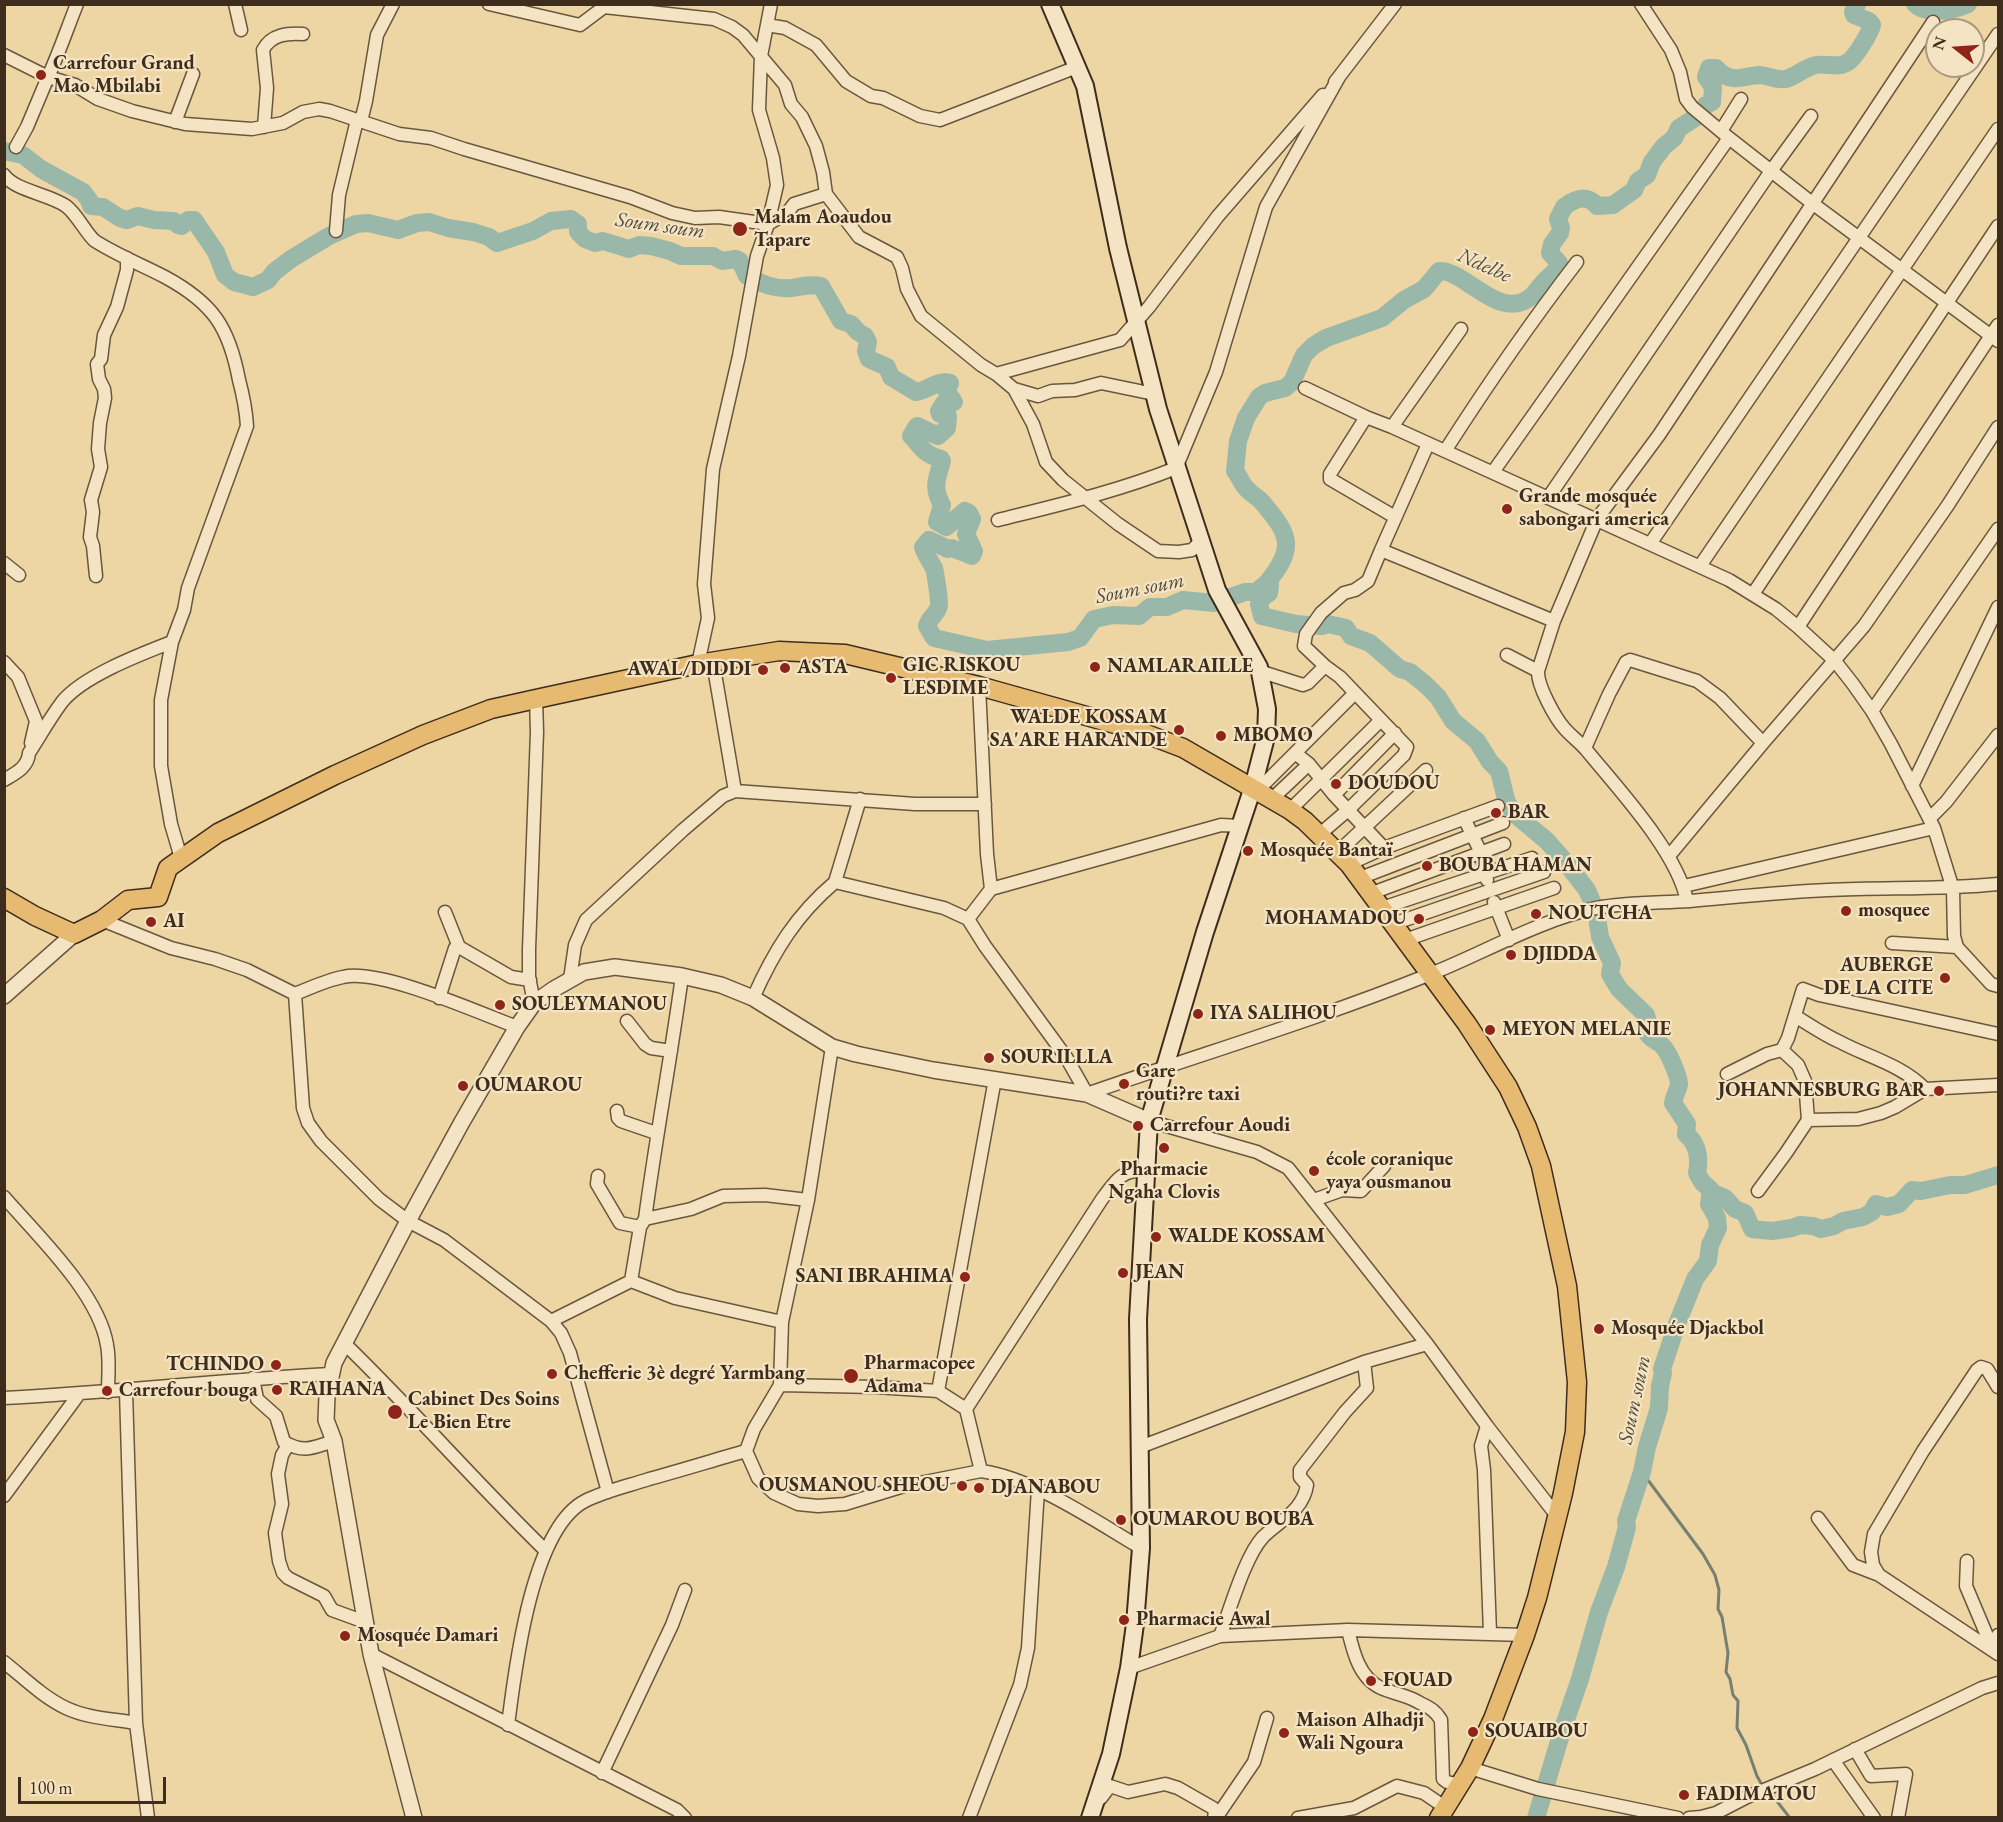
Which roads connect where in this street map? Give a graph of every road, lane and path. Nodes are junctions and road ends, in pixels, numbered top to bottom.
1 (77, 4) edge
2 (235, 4) edge
3 (393, 4) edge
4 (489, 4) edge
5 (639, 4) edge
6 (771, 4) edge
7 (1050, 4) edge
8 (1395, 4) edge
9 (1641, 4) edge
10 (654, 13) junction
11 (767, 25) junction
12 (241, 30) dead end
13 (303, 34) dead end
14 (1925, 34) edge
15 (1998, 34) edge
16 (4, 55) edge
17 (761, 56) junction
18 (1077, 67) junction
19 (193, 74) dead end
20 (48, 77) junction
21 (1339, 77) junction
22 (1741, 99) dead end
23 (1811, 116) dead end
24 (359, 121) junction
25 (175, 122) junction
26 (264, 127) junction
27 (1998, 129) edge
28 (1725, 135) junction
29 (16, 147) dead end
30 (1771, 171) junction
31 (4, 175) edge
32 (826, 194) junction
33 (1812, 203) junction
34 (768, 224) junction
35 (1998, 226) edge
36 (336, 231) dead end
37 (1859, 238) junction
38 (127, 258) junction
39 (1577, 262) dead end
40 (1901, 270) junction
41 (1947, 303) junction
42 (1136, 323) junction
43 (1461, 329) dead end
44 (1996, 334) edge
45 (996, 374) junction
46 (1305, 388) dead end
47 (1014, 389) junction
48 (1154, 394) junction
49 (1366, 417) junction
50 (1392, 427) junction
51 (1998, 427) edge
52 (1428, 444) junction
53 (1444, 451) junction
54 (1176, 468) junction
55 (1493, 472) junction
56 (1084, 498) junction
57 (1548, 498) junction
58 (1395, 517) junction
59 (1597, 519) junction
60 (998, 520) dead end
61 (1998, 529) edge
62 (1200, 542) junction
63 (1650, 544) junction
64 (1381, 550) junction
65 (4, 563) edge
66 (1700, 566) junction
67 (18, 575) dead end
68 (96, 576) dead end
69 (1753, 594) junction
70 (1998, 606) edge
71 (1554, 621) junction
72 (1798, 627) junction
73 (172, 642) junction
74 (1507, 655) dead end
75 (4, 662) edge
76 (1835, 662) junction
77 (705, 663) junction
78 (1325, 666) junction
79 (1259, 671) junction
80 (1538, 671) junction
81 (979, 686) junction
82 (1355, 693) junction
83 (536, 699) junction
84 (1872, 711) junction
85 (1380, 721) junction
86 (1395, 734) junction
87 (1998, 735) edge
88 (1762, 742) junction
89 (1585, 748) junction
90 (29, 753) junction
91 (1295, 753) junction
92 (1309, 764) junction
93 (1426, 770) dead end
94 (1322, 779) junction
95 (4, 780) edge
96 (1912, 786) junction
97 (735, 791) junction
98 (1261, 792) junction
99 (1334, 795) junction
100 (860, 799) junction
101 (985, 804) junction
102 (1497, 806) dead end
103 (1290, 810) junction
104 (1348, 810) junction
105 (1464, 819) junction
106 (1503, 823) dead end
107 (1932, 823) junction
108 (1240, 826) junction
109 (1365, 828) junction
110 (1320, 834) junction
111 (1471, 836) junction
112 (1504, 844) dead end
113 (1384, 848) junction
114 (1481, 853) junction
115 (1669, 856) junction
116 (181, 858) junction
117 (1532, 858) dead end
118 (1349, 865) junction
119 (1544, 872) dead end
120 (1485, 874) junction
121 (835, 882) junction
122 (1998, 884) edge
123 (1684, 886) junction
124 (1554, 888) dead end
125 (992, 889) junction
126 (1953, 889) junction
127 (1490, 891) junction
128 (4, 898) edge
129 (1377, 900) junction
130 (1687, 901) junction
131 (1496, 908) junction
132 (446, 912) dead end
133 (968, 919) junction
134 (102, 920) junction
135 (1393, 924) junction
136 (74, 934) junction
137 (1405, 940) junction
138 (1509, 940) junction
139 (1892, 943) dead end
140 (459, 947) junction
141 (1957, 947) junction
142 (1429, 975) junction
143 (682, 976) junction
144 (570, 979) junction
145 (530, 980) junction
146 (1998, 986) edge
147 (295, 994) junction
148 (4, 996) edge
149 (439, 998) junction
150 (753, 998) junction
151 (534, 1003) junction
152 (1796, 1016) junction
153 (627, 1021) dead end
154 (517, 1027) junction
155 (1998, 1034) edge
156 (832, 1047) junction
157 (1782, 1050) junction
158 (671, 1051) junction
159 (1163, 1067) junction
160 (1727, 1074) dead end
161 (995, 1079) junction
162 (1998, 1084) edge
163 (1925, 1089) junction
164 (1087, 1094) junction
165 (617, 1111) dead end
166 (1808, 1119) junction
167 (1149, 1121) junction
168 (656, 1133) junction
169 (1384, 1166) dead end
170 (1145, 1171) junction
171 (598, 1176) dead end
172 (1758, 1191) dead end
173 (4, 1197) edge
174 (808, 1200) junction
175 (1314, 1200) junction
176 (408, 1221) junction
177 (642, 1223) junction
178 (631, 1281) junction
179 (552, 1321) junction
180 (782, 1322) junction
181 (345, 1344) junction
182 (1427, 1344) junction
183 (1364, 1362) junction
184 (331, 1374) junction
185 (253, 1378) junction
186 (780, 1385) junction
187 (1998, 1387) edge
188 (126, 1391) junction
189 (938, 1391) junction
190 (108, 1392) junction
191 (79, 1394) junction
192 (4, 1398) edge
193 (966, 1409) junction
194 (1487, 1426) junction
195 (334, 1441) junction
196 (288, 1444) junction
197 (1140, 1447) junction
198 (746, 1450) junction
199 (981, 1471) junction
200 (1038, 1489) junction
201 (608, 1492) junction
202 (4, 1496) edge
203 (1557, 1516) junction
204 (1818, 1518) dead end
205 (1141, 1548) junction
206 (546, 1551) junction
207 (1967, 1561) dead end
208 (1878, 1575) junction
209 (685, 1590) dead end
210 (365, 1622) junction
211 (1348, 1629) junction
212 (1490, 1633) junction
213 (1526, 1635) junction
214 (1998, 1635) edge
215 (1220, 1636) junction
216 (1996, 1652) edge
217 (371, 1654) junction
218 (4, 1662) edge
219 (1130, 1668) junction
220 (1998, 1683) edge
221 (1267, 1718) dead end
222 (136, 1723) junction
223 (508, 1725) junction
224 (1855, 1749) junction
225 (1833, 1760) junction
226 (1470, 1768) junction
227 (602, 1773) junction
228 (1461, 1785) junction
229 (1092, 1813) edge
230 (1443, 1813) edge
231 (148, 1818) edge
232 (414, 1818) edge
233 (685, 1818) edge
234 (969, 1818) edge
235 (1215, 1818) edge
236 (1298, 1818) edge
237 (1678, 1818) edge
238 (1689, 1818) edge
239 (1874, 1818) edge
240 (1899, 1818) edge

1 - 20 street
2 - 12 street
3 - 24 street
4 - 10 street
5 - 10 street
6 - 11 street
7 - 18 main road
8 - 21 street
9 - 28 street
10 - 17 street
11 - 17 street
11 - 18 street
13 - 26 street
14 - 33 street
15 - 37 street
16 - 20 street
17 - 32 street
17 - 34 street
18 - 42 main road
19 - 25 street
20 - 25 street
20 - 29 street
21 - 42 street
21 - 54 street
22 - 28 street
23 - 30 street
24 - 26 street
24 - 34 street
24 - 36 street
25 - 26 street
27 - 40 street
28 - 30 street
28 - 55 street
30 - 33 street
30 - 57 street
31 - 38 street
32 - 34 street
32 - 45 street
33 - 37 street
33 - 59 street
34 - 77 street
35 - 41 street
37 - 40 street
37 - 63 street
38 - 68 street
38 - 73 street
39 - 53 street
40 - 41 street
40 - 66 street
41 - 44 street
41 - 69 street
42 - 45 street
42 - 48 main road
43 - 50 street
44 - 72 street
45 - 47 street
46 - 49 street
47 - 48 street
47 - 56 street
48 - 54 main road
49 - 50 street
49 - 58 street
50 - 52 street
51 - 76 street
52 - 53 street
52 - 58 street
53 - 55 street
54 - 56 street
54 - 62 main road
55 - 57 street
56 - 60 street
56 - 62 street
57 - 59 street
58 - 64 street
59 - 63 street
59 - 71 street
61 - 84 street
62 - 79 main road
63 - 66 street
64 - 71 street
64 - 78 street
65 - 67 street
66 - 69 street
69 - 72 street
70 - 96 street
71 - 80 street
72 - 76 street
73 - 90 street
73 - 116 street
74 - 80 street
75 - 90 street
76 - 84 street
76 - 88 street
77 - 81 main road
77 - 83 main road
77 - 97 street
78 - 79 street
78 - 82 street
79 - 98 main road
80 - 89 street
81 - 98 main road
81 - 101 street
82 - 85 street
82 - 91 street
83 - 116 main road
83 - 145 street
84 - 96 street
85 - 86 street
85 - 94 street
86 - 99 street
86 - 104 street
87 - 107 street
88 - 89 street
88 - 115 street
89 - 115 street
90 - 95 street
91 - 92 street
91 - 98 street
92 - 94 street
92 - 98 street
93 - 109 street
94 - 99 street
94 - 103 street
96 - 107 street
97 - 100 street
97 - 144 street
98 - 103 main road
98 - 108 main road
99 - 104 street
100 - 101 street
100 - 121 street
101 - 125 street
102 - 105 street
103 - 110 main road
104 - 109 street
104 - 110 street
105 - 111 street
105 - 113 street
106 - 111 street
107 - 123 street
107 - 126 street
108 - 125 street
108 - 159 main road
109 - 113 street
109 - 118 street
110 - 118 main road
111 - 114 street
111 - 118 street
112 - 114 street
113 - 118 street
114 - 120 street
114 - 129 street
115 - 123 street
116 - 134 main road
117 - 120 street
118 - 129 main road
119 - 127 street
120 - 127 street
120 - 129 street
121 - 133 street
121 - 150 street
122 - 126 street
123 - 130 street
124 - 131 street
125 - 133 street
126 - 130 street
126 - 141 street
127 - 131 street
127 - 135 street
128 - 136 main road
129 - 135 main road
130 - 138 street
131 - 137 street
131 - 138 street
132 - 140 street
133 - 164 street
134 - 136 main road
134 - 147 street
135 - 137 main road
136 - 148 street
137 - 142 main road
138 - 142 street
139 - 141 street
140 - 145 street
140 - 149 street
141 - 146 street
142 - 159 street
142 - 203 main road
143 - 144 street
143 - 150 street
143 - 158 street
144 - 151 street
145 - 151 street
147 - 149 street
147 - 176 street
149 - 154 street
150 - 156 street
151 - 154 street
152 - 155 street
152 - 157 street
152 - 163 street
153 - 158 street
154 - 176 street
156 - 161 street
156 - 174 street
157 - 160 street
157 - 166 street
158 - 168 street
159 - 164 street
159 - 167 main road
161 - 164 street
161 - 189 street
162 - 163 street
163 - 166 street
164 - 167 street
165 - 168 street
166 - 172 street
167 - 170 main road
167 - 175 street
168 - 177 street
169 - 175 street
170 - 193 street
170 - 197 main road
171 - 177 street
173 - 190 street
174 - 177 street
174 - 180 street
175 - 182 street
176 - 179 street
176 - 181 street
177 - 178 street
178 - 179 street
178 - 180 street
179 - 201 street
180 - 186 street
181 - 184 street
181 - 206 street
182 - 183 street
182 - 194 street
183 - 197 street
183 - 215 street
184 - 185 street
184 - 195 street
185 - 188 street
185 - 196 street
186 - 189 street
186 - 198 street
187 - 208 street
188 - 190 street
188 - 222 street
189 - 193 street
190 - 191 street
191 - 192 street
191 - 202 street
193 - 199 street
194 - 203 street
194 - 212 street
195 - 196 street
195 - 210 street
196 - 210 street
197 - 205 main road
198 - 199 street
198 - 201 street
199 - 200 street
200 - 205 street
200 - 234 street
201 - 206 street
203 - 213 main road
204 - 208 street
205 - 219 main road
206 - 223 street
207 - 216 street
208 - 216 street
209 - 227 street
210 - 217 street
211 - 212 street
211 - 215 street
211 - 228 street
212 - 213 street
213 - 226 main road
214 - 216 street
215 - 219 street
217 - 223 street
217 - 232 street
218 - 222 street
219 - 229 main road
220 - 224 street
221 - 235 street
222 - 231 street
223 - 227 street
224 - 225 street
224 - 240 street
225 - 238 street
225 - 239 street
226 - 228 main road
226 - 237 street
227 - 233 street
228 - 230 main road
229 - 235 street
230 - 236 street

